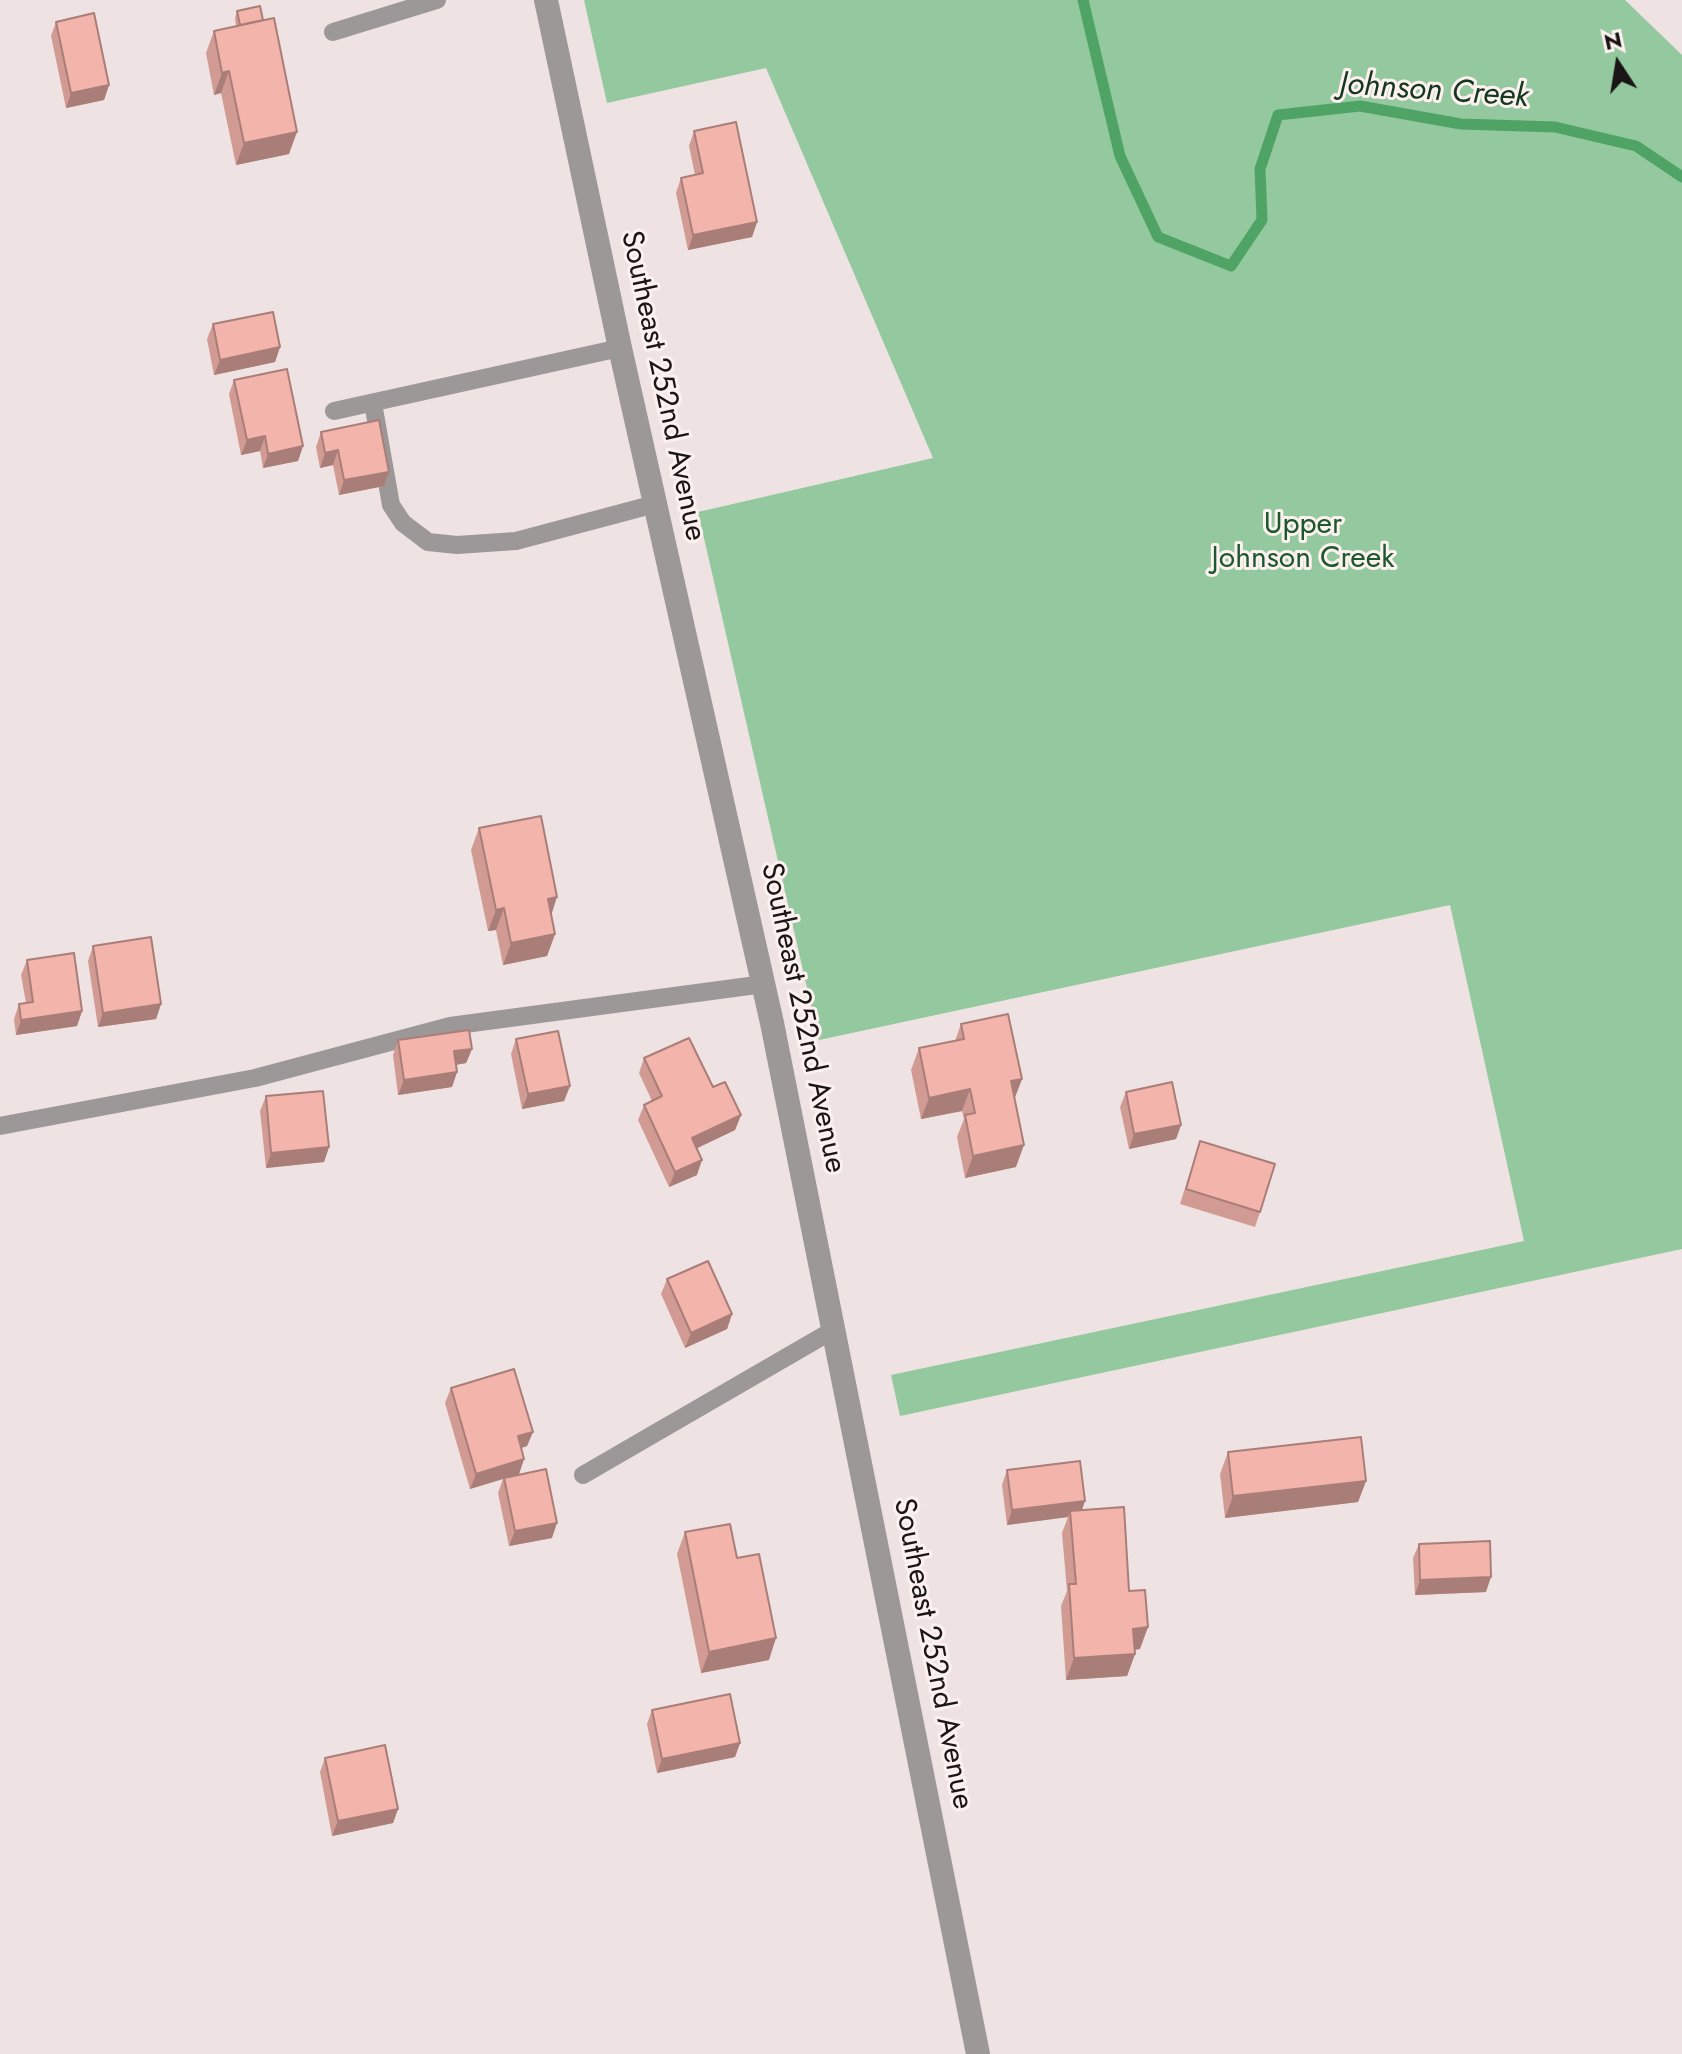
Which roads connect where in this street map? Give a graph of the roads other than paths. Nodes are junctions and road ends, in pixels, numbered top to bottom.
1 (437, 0) edge
2 (546, 0) edge
3 (333, 32) dead end
4 (620, 348) junction
5 (373, 403) junction
6 (334, 411) dead end
7 (655, 504) junction
8 (764, 984) junction
9 (0, 1126) edge
10 (835, 1329) junction
11 (583, 1475) dead end
12 (978, 2054) edge

1 - 3 lane
2 - 4 street, Southeast 252nd Avenue
4 - 5 lane
4 - 7 street, Southeast 252nd Avenue
5 - 6 lane
5 - 7 lane
7 - 8 street, Southeast 252nd Avenue
8 - 9 lane
8 - 10 street, Southeast 252nd Avenue
10 - 11 lane
10 - 12 street, Southeast 252nd Avenue

